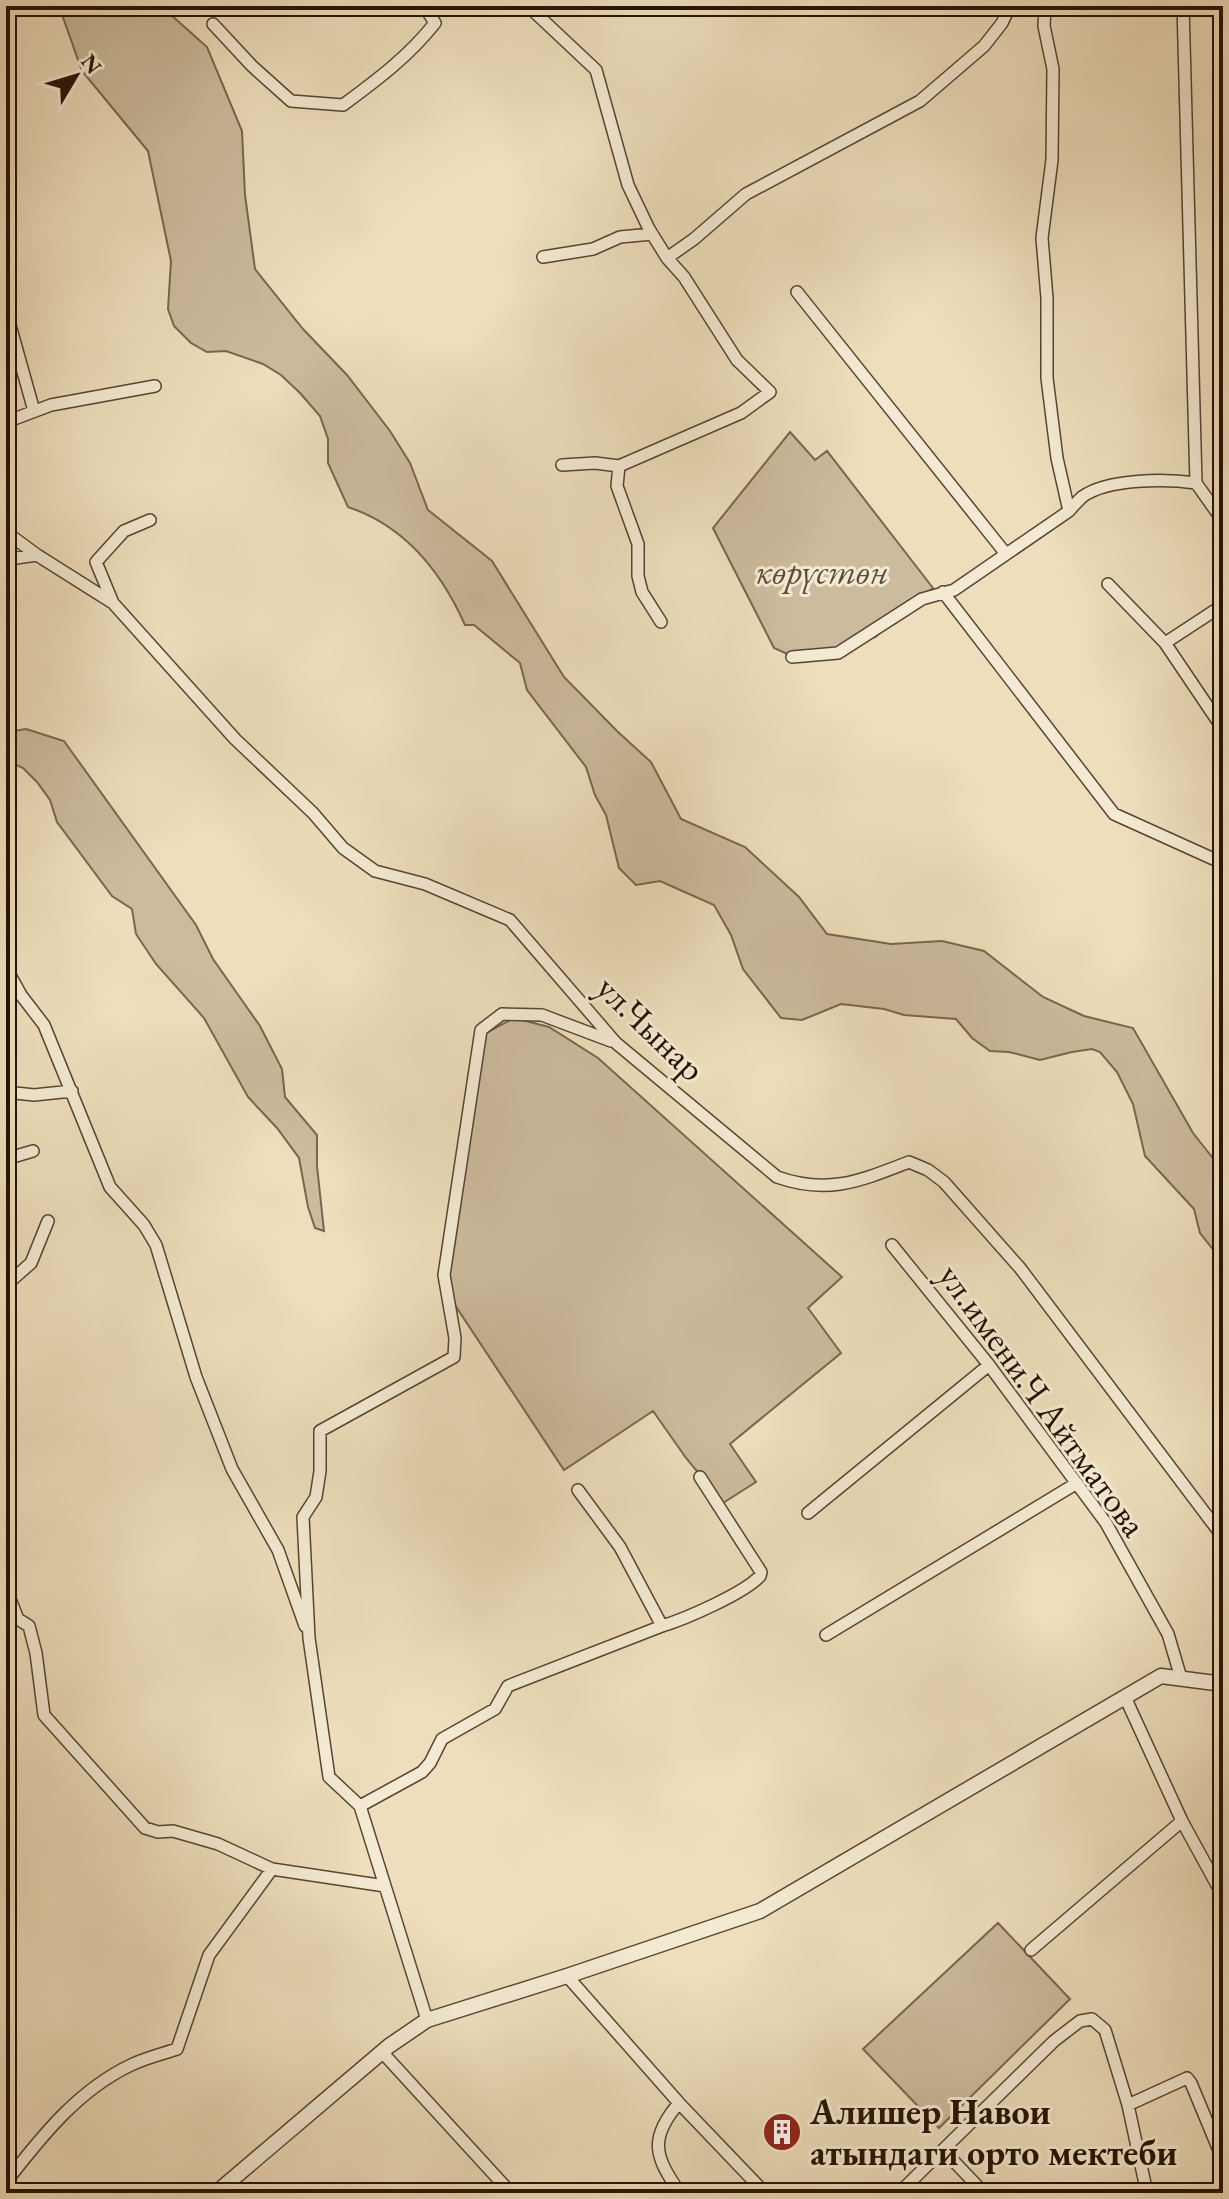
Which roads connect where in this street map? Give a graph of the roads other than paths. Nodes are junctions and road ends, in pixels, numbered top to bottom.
1 (424, 6) edge
2 (528, 6) edge
3 (1010, 6) edge
4 (1045, 6) edge
5 (1183, 6) edge
6 (213, 24) dead end
7 (652, 234) junction
8 (543, 257) dead end
9 (667, 258) junction
10 (797, 292) dead end
11 (6, 311) edge
12 (155, 386) dead end
13 (34, 411) junction
14 (6, 422) edge
15 (562, 465) dead end
16 (619, 466) junction
17 (1196, 483) junction
18 (1069, 511) junction
19 (150, 520) dead end
20 (1223, 521) edge
21 (6, 532) edge
22 (1006, 554) junction
23 (37, 555) junction
24 (6, 562) edge
25 (1108, 584) dead end
26 (943, 592) junction
27 (113, 603) junction
28 (1223, 605) edge
29 (661, 622) dead end
30 (1165, 643) junction
31 (792, 657) dead end
32 (1223, 729) edge
33 (1223, 860) edge
34 (6, 968) edge
35 (616, 1043) junction
36 (72, 1091) junction
37 (6, 1092) edge
38 (33, 1151) dead end
39 (6, 1159) edge
40 (48, 1221) dead end
41 (892, 1245) dead end
42 (6, 1285) edge
43 (989, 1365) junction
44 (700, 1477) dead end
45 (1077, 1483) junction
46 (578, 1490) dead end
47 (808, 1513) dead end
48 (1223, 1537) edge
49 (6, 1589) edge
50 (662, 1626) junction
51 (826, 1635) dead end
52 (309, 1638) junction
53 (1181, 1678) junction
54 (1223, 1684) edge
55 (1125, 1697) junction
56 (360, 1806) junction
57 (1182, 1821) junction
58 (272, 1869) junction
59 (385, 1886) junction
60 (1223, 1896) edge
61 (1031, 1950) dead end
62 (567, 1976) junction
63 (427, 2020) junction
64 (382, 2052) junction
65 (679, 2103) junction
66 (1128, 2105) junction
67 (944, 2151) junction
68 (1223, 2160) edge
69 (6, 2182) edge
70 (216, 2193) edge
71 (511, 2193) edge
72 (680, 2193) edge
73 (765, 2193) edge
74 (899, 2193) edge
75 (984, 2193) edge
76 (1147, 2193) edge

1 - 6 street
2 - 7 street
3 - 9 street
4 - 18 street
5 - 17 street
7 - 8 street
7 - 9 street
9 - 16 street
10 - 22 street
11 - 13 street
12 - 13 street
13 - 14 street
15 - 16 street
16 - 29 street
17 - 18 street
17 - 20 street
18 - 22 street
19 - 27 street
21 - 23 street, ул.Чынар
22 - 26 street
23 - 24 street
23 - 27 street, ул.Чынар
25 - 30 street
26 - 31 street
26 - 33 street
27 - 35 street, ул.Чынар
28 - 30 street
30 - 32 street
34 - 36 street
35 - 48 street, ул.Чынар
35 - 52 street
36 - 37 street
36 - 52 street
38 - 39 street
40 - 42 street
41 - 43 street, ул.имени.Ч Айтматова
43 - 45 street, ул.имени.Ч Айтматова
43 - 47 street
44 - 50 street
45 - 51 street
45 - 53 street, ул.имени.Ч Айтматова
46 - 50 street
49 - 58 street
50 - 56 street
52 - 56 street
53 - 54 street
53 - 55 street
55 - 57 street
55 - 62 street
56 - 59 street
57 - 60 street
57 - 61 street
58 - 59 street
58 - 69 street
59 - 63 street
62 - 63 street
62 - 65 street
63 - 64 street
64 - 70 street
64 - 71 street
65 - 72 street
65 - 73 street
66 - 67 street
66 - 68 street
66 - 76 street
67 - 74 street
67 - 75 street

